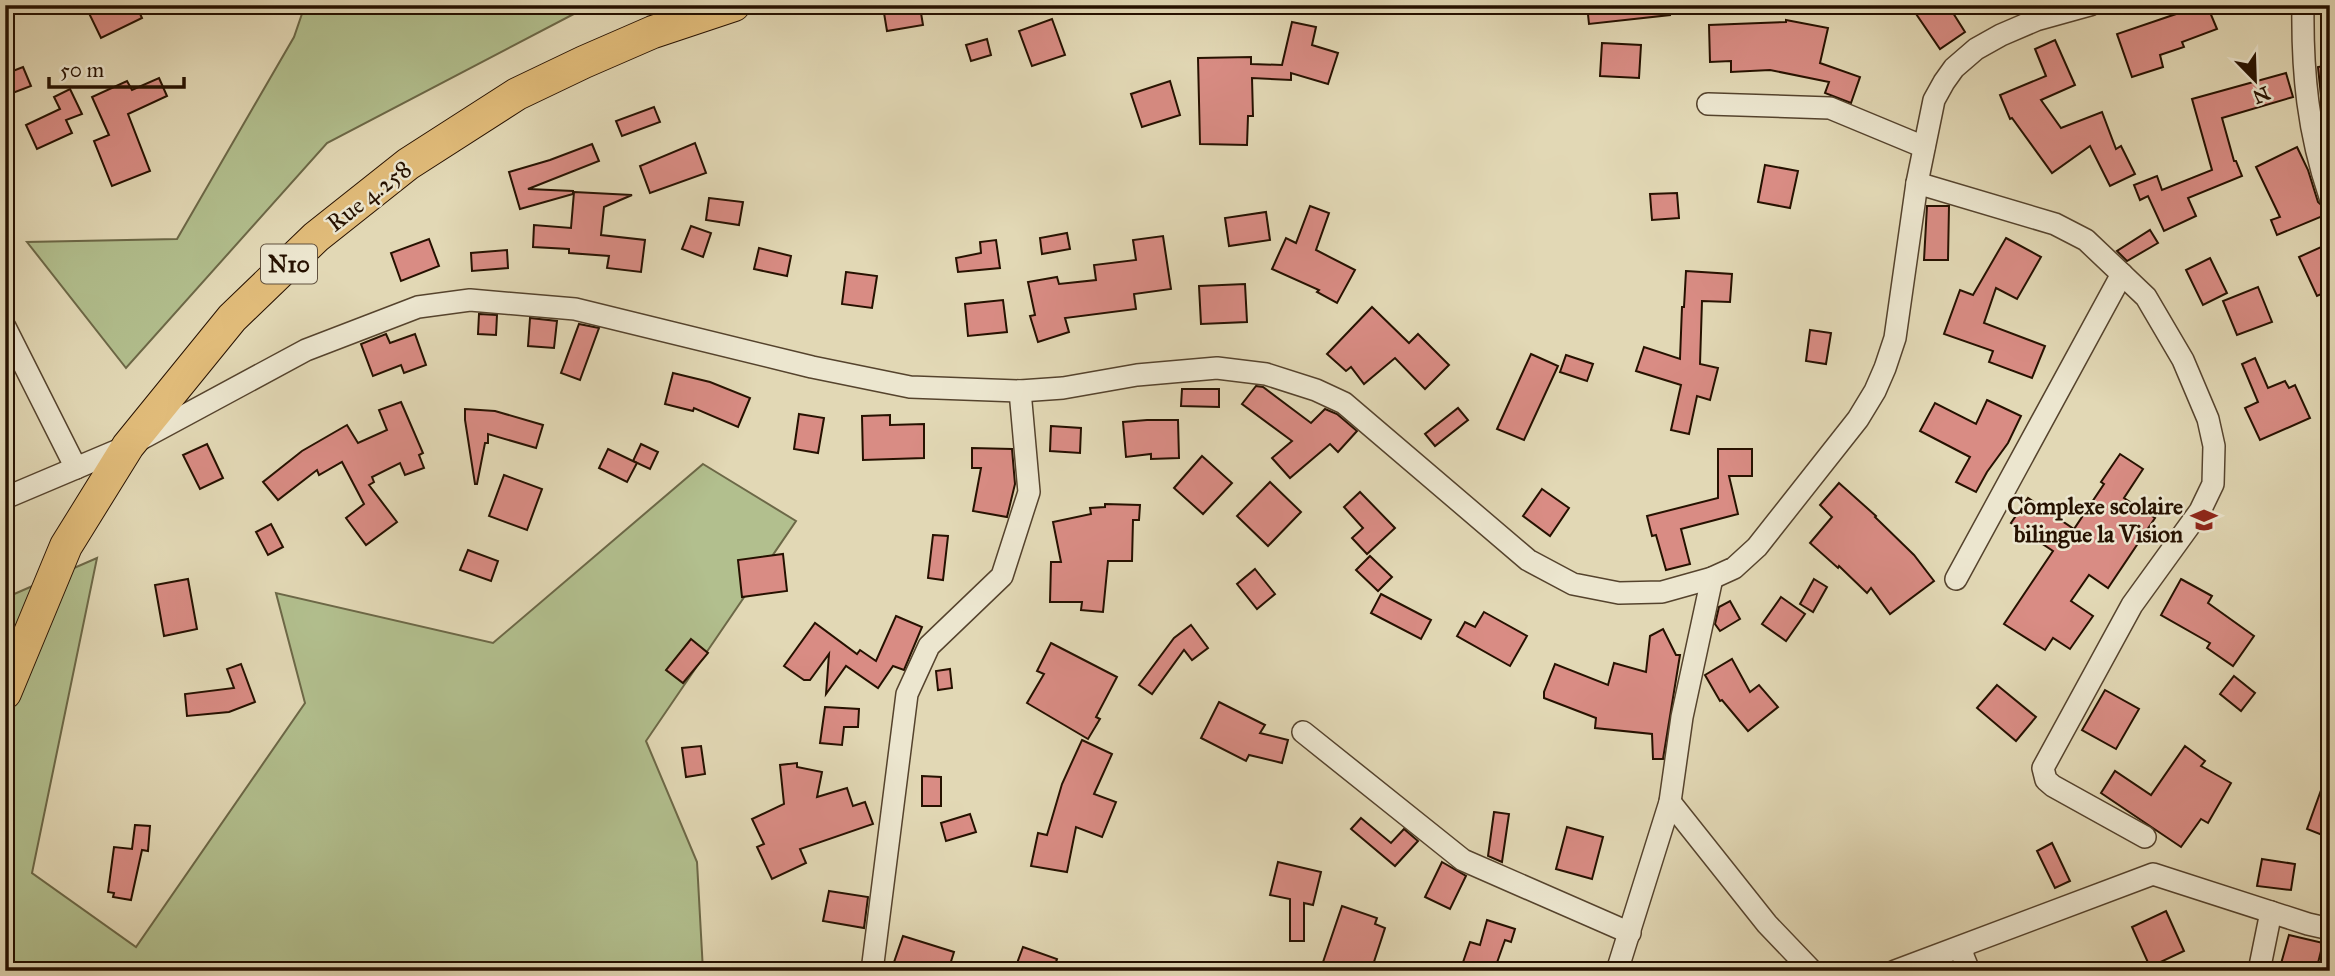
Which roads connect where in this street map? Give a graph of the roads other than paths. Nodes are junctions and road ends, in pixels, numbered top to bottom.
1 (2090, 5) edge
2 (2303, 5) edge
3 (732, 6) edge
4 (1708, 104) dead end
5 (1924, 147) junction
6 (1917, 183) junction
7 (2330, 197) edge
8 (2122, 274) junction
9 (5, 327) edge
10 (1020, 391) junction
11 (128, 446) junction
12 (76, 468) junction
13 (5, 498) edge
14 (1712, 578) junction
15 (1956, 579) dead end
16 (5, 693) edge
17 (1303, 732) dead end
18 (1670, 802) junction
19 (2145, 837) dead end
20 (2271, 912) junction
21 (2330, 929) edge
22 (1630, 933) junction
23 (1963, 946) junction
24 (872, 971) edge
25 (1617, 971) edge
26 (1812, 971) edge
27 (1895, 971) edge
28 (1969, 971) edge
29 (2259, 971) edge

1 - 5 street
2 - 7 street
3 - 11 highway, Rue 4.258 / N10
4 - 5 street
5 - 6 street
6 - 8 street
6 - 14 street
8 - 15 street
8 - 19 street
9 - 12 street
10 - 11 street
10 - 14 street
10 - 24 street
11 - 12 street
11 - 16 highway, Rue 4.258 / N10
12 - 13 street
14 - 18 street
17 - 22 street
18 - 22 street
18 - 26 street
20 - 21 street
20 - 23 street
20 - 29 street
22 - 25 street
23 - 27 street
23 - 28 street

